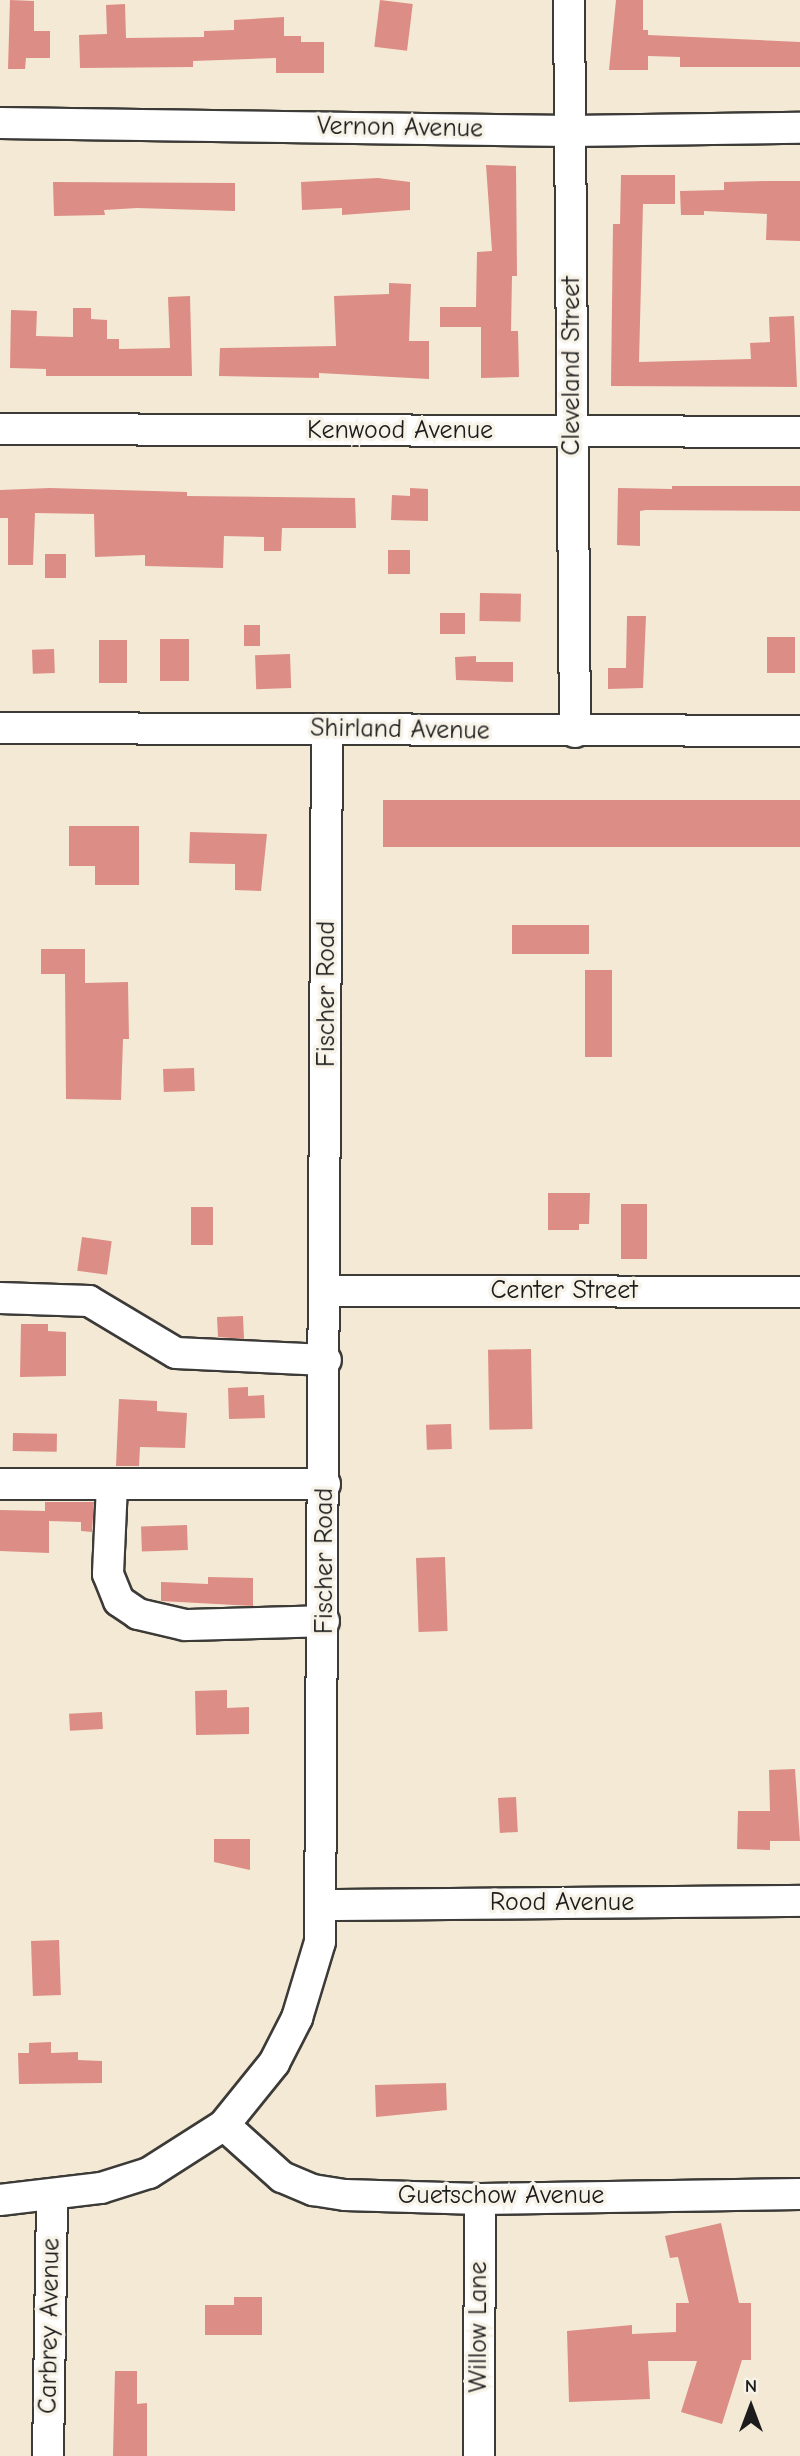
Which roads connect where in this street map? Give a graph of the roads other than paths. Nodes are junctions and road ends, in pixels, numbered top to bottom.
1 (569, 0) edge
2 (0, 123) edge
3 (800, 128) edge
4 (571, 131) junction
5 (0, 429) edge
6 (572, 432) junction
7 (800, 432) edge
8 (0, 728) edge
9 (327, 729) junction
10 (800, 731) edge
11 (575, 732) junction
12 (327, 1291) junction
13 (800, 1292) edge
14 (0, 1298) edge
15 (326, 1360) junction
16 (0, 1484) edge
17 (325, 1484) junction
18 (112, 1485) junction
19 (324, 1621) junction
20 (800, 1900) edge
21 (324, 1905) junction
22 (224, 2125) junction
23 (800, 2194) edge
24 (52, 2196) junction
25 (480, 2199) junction
26 (0, 2200) edge
27 (48, 2456) edge
28 (479, 2456) edge

1 - 4 street, Cleveland Street
2 - 4 street, Vernon Avenue
3 - 4 street, Vernon Avenue
4 - 6 street, Cleveland Street
5 - 6 street, Kenwood Avenue
6 - 7 street, Kenwood Avenue
6 - 11 street, Cleveland Street
8 - 9 street, Shirland Avenue
9 - 11 street, Shirland Avenue
9 - 12 street, Fischer Road
10 - 11 street, Shirland Avenue
12 - 13 street, Center Street
12 - 15 street, Fischer Road
14 - 15 street
15 - 17 street, Fischer Road
16 - 18 street
17 - 18 street
17 - 19 street, Fischer Road
18 - 19 street
19 - 21 street, Fischer Road
20 - 21 street, Rood Avenue
21 - 22 street, Fischer Road
22 - 24 street, Fischer Road
22 - 25 street, Guetschow Avenue
23 - 25 street, Guetschow Avenue
24 - 26 street, Fischer Road
24 - 27 street, Carbrey Avenue
25 - 28 street, Willow Lane

